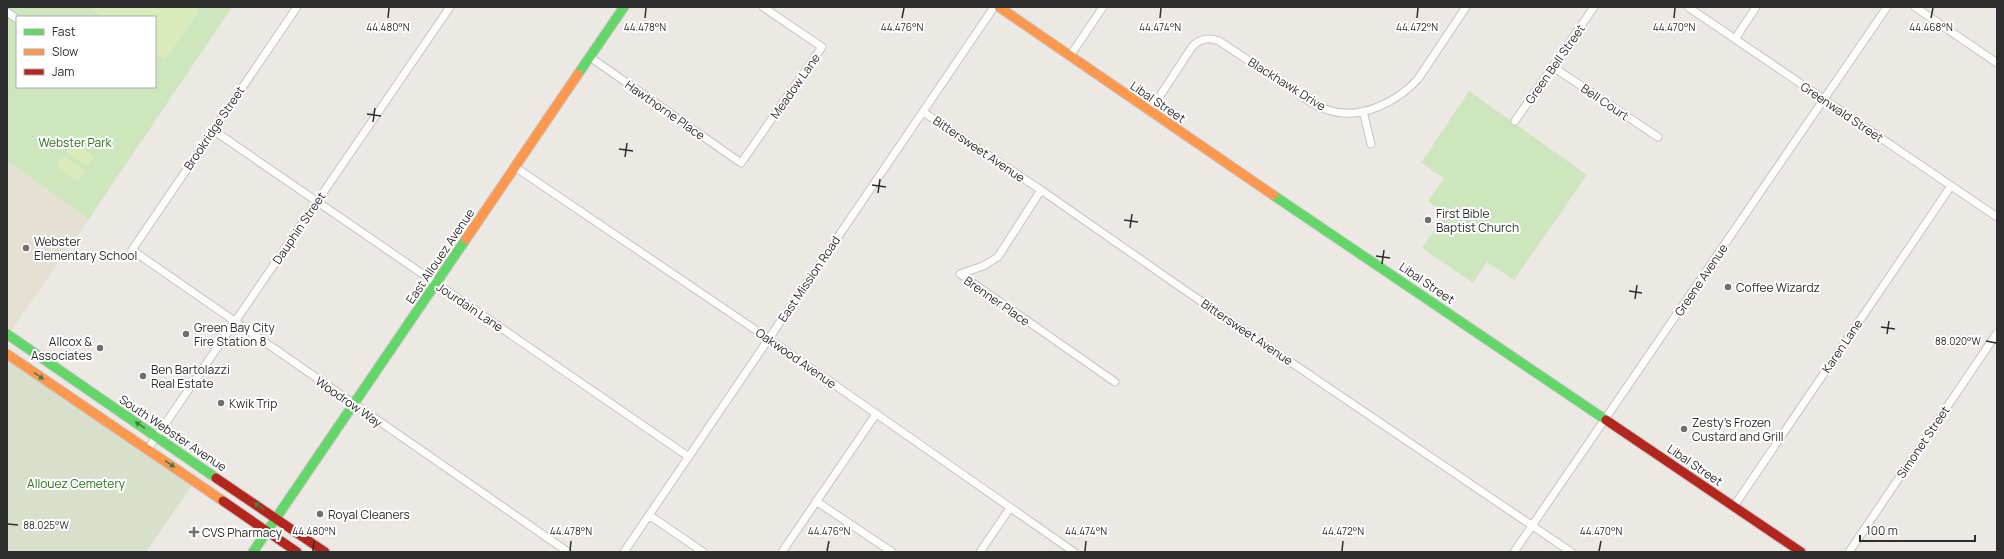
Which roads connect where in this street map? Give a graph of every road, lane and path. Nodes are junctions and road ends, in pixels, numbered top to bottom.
1 (296, 7) edge
2 (450, 7) edge
3 (624, 7) edge
4 (763, 7) edge
5 (994, 7) edge
6 (999, 7) edge
7 (1103, 7) edge
8 (1466, 7) edge
9 (1594, 7) edge
10 (1688, 7) edge
11 (1756, 7) edge
12 (1887, 7) edge
13 (1915, 7) edge
14 (7, 12) edge
15 (16, 19) edge
16 (1735, 39) junction
17 (1070, 56) junction
18 (590, 57) junction
19 (1997, 62) edge
20 (1553, 67) junction
21 (1824, 100) junction
22 (1150, 110) junction
23 (1363, 111) junction
24 (923, 112) junction
25 (1515, 121) dead end
26 (213, 130) junction
27 (1658, 137) dead end
28 (1371, 144) dead end
29 (741, 163) joint
30 (515, 167) junction
31 (1951, 186) junction
32 (1041, 190) junction
33 (317, 202) junction
34 (1997, 218) edge
35 (132, 250) joint
36 (436, 284) junction
37 (235, 323) junction
38 (1997, 332) edge
39 (7, 334) edge
40 (769, 339) junction
41 (7, 354) edge
42 (1114, 382) dead end
43 (353, 404) junction
44 (876, 414) junction
45 (1607, 419) junction
46 (157, 437) junction
47 (148, 449) junction
48 (689, 457) junction
49 (816, 501) junction
50 (1734, 506) junction
51 (1010, 508) junction
52 (649, 515) junction
53 (276, 518) junction
54 (1532, 526) junction
55 (267, 531) junction
56 (253, 552) edge
57 (297, 552) edge
58 (326, 552) edge
59 (568, 552) edge
60 (624, 552) edge
61 (703, 552) edge
62 (782, 552) edge
63 (892, 552) edge
64 (980, 552) edge
65 (1074, 552) edge
66 (1514, 552) edge
67 (1571, 552) edge
68 (1801, 552) edge
69 (1849, 552) edge

1 - 26 street, Brookridge Street
2 - 33 street, Dauphin Street
3 - 18 street, East Allouez Avenue
4 - 29 street, Meadow Lane
5 - 24 street, East Mission Road
6 - 17 street, Libal Street
7 - 17 street
8 - 23 street, Blackhawk Drive
9 - 20 street, Green Bell Street
10 - 16 street, Greenwald Street
11 - 16 street
12 - 21 street, Greene Avenue
13 - 19 street
14 - 15 street
16 - 21 street, Greenwald Street
17 - 22 street, Libal Street
18 - 29 street, Hawthorne Place
18 - 30 street, East Allouez Avenue
20 - 25 street, Green Bell Street
20 - 27 street, Bell Court
21 - 31 street, Greenwald Street
21 - 45 street, Greene Avenue
22 - 23 street, Blackhawk Drive
22 - 45 street, Libal Street
23 - 28 street
24 - 32 street, Bittersweet Avenue
24 - 40 street, East Mission Road
26 - 33 street, Jourdain Lane
26 - 35 street, Brookridge Street
30 - 36 street, East Allouez Avenue
30 - 40 street, Oakwood Avenue
31 - 34 street, Greenwald Street
31 - 50 street, Karen Lane
32 - 42 street, Brenner Place
32 - 54 street, Bittersweet Avenue
33 - 36 street, Jourdain Lane
33 - 37 street, Dauphin Street
35 - 37 street, Woodrow Way
36 - 43 street, East Allouez Avenue
36 - 48 street, Jourdain Lane
37 - 43 street, Woodrow Way
37 - 46 street, Dauphin Street
38 - 69 street, Simonet Street
46 -> 39 street, South Webster Avenue
40 - 44 street, Oakwood Avenue
40 - 48 street, East Mission Road
41 -> 47 street
43 - 53 street, East Allouez Avenue
43 - 59 street, Woodrow Way
44 - 49 street
44 - 51 street, Oakwood Avenue
45 - 50 street, Libal Street
45 - 54 street, Greene Avenue
46 - 47 street, Dauphin Street
53 -> 46 street, South Webster Avenue
47 -> 55 street
48 - 52 street, East Mission Road
49 - 62 street
49 - 63 street
50 - 68 street, Libal Street
51 - 64 street
51 - 65 street, Oakwood Avenue
52 - 60 street, East Mission Road
52 - 61 street
53 - 55 street, East Allouez Avenue
53 - 58 street, South Webster Avenue
54 - 66 street, Greene Avenue
54 - 67 street, Bittersweet Avenue
55 - 56 street, East Allouez Avenue
55 - 57 street

